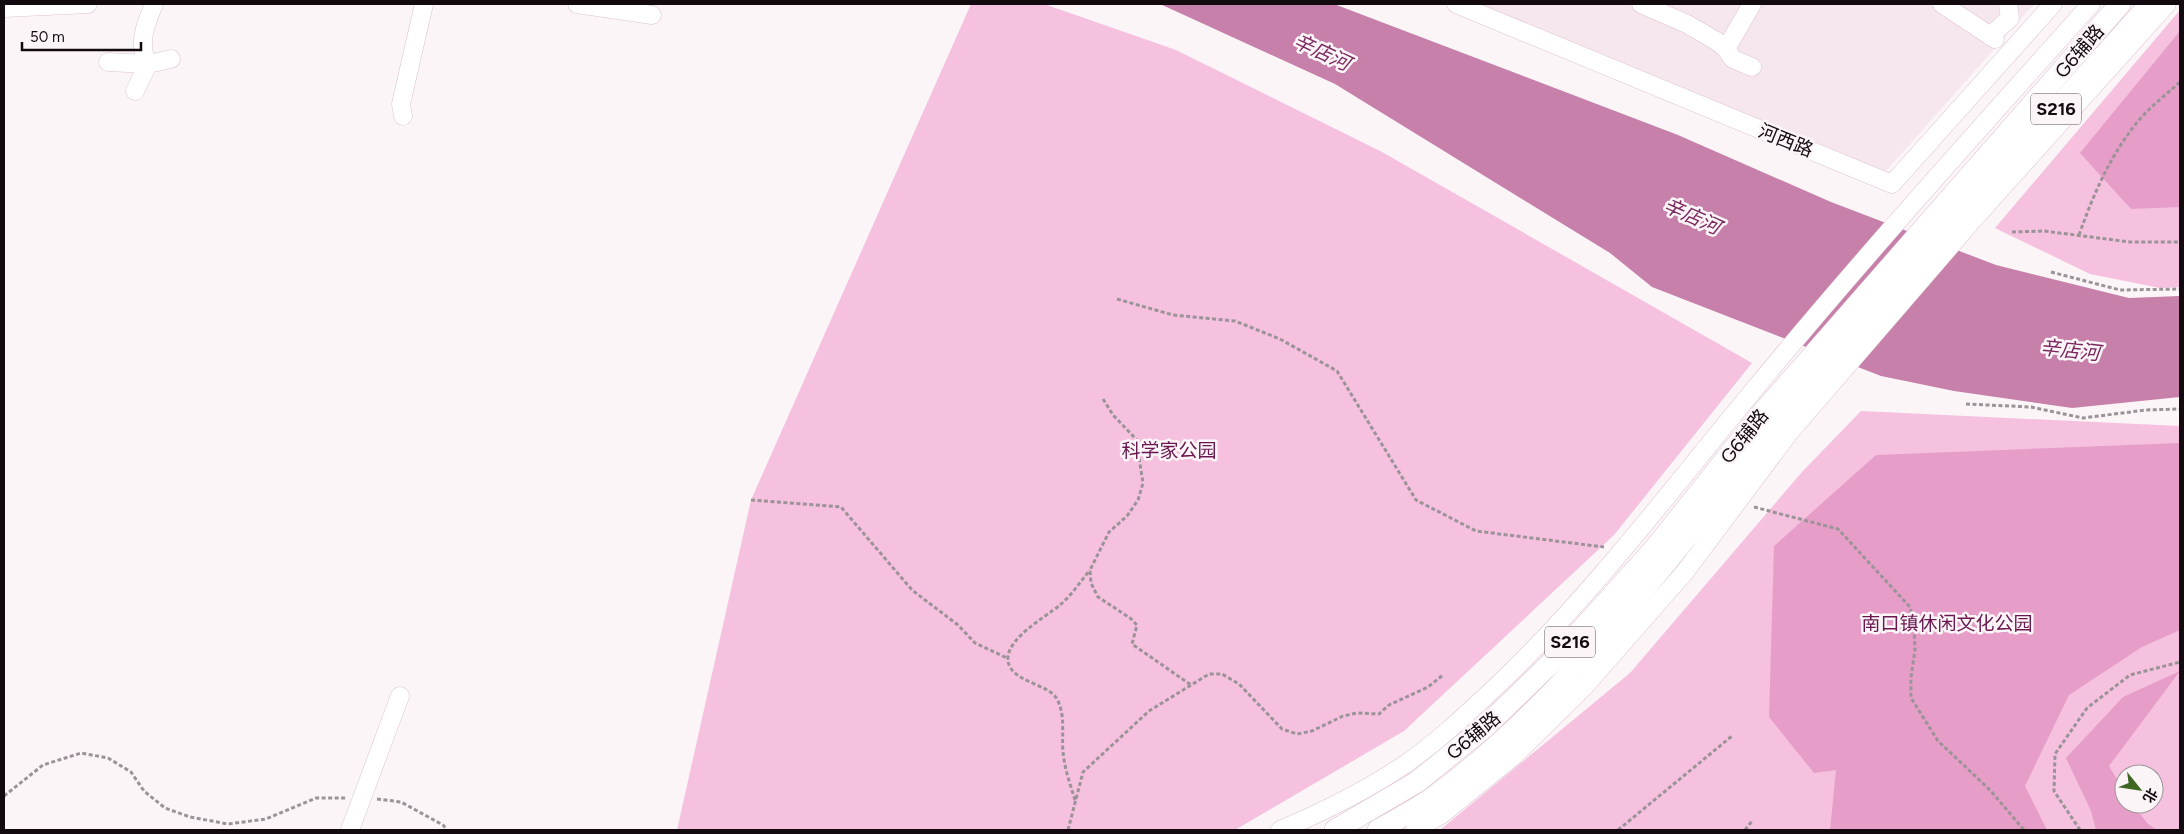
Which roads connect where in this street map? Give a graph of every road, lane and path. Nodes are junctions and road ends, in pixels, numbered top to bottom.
1 (88, 4) edge
2 (154, 4) edge
3 (424, 4) edge
4 (577, 4) edge
5 (1456, 4) edge
6 (1641, 4) edge
7 (1752, 4) edge
8 (1942, 4) edge
9 (2008, 4) edge
10 (2052, 4) edge
11 (2091, 4) edge
12 (2120, 4) edge
13 (2150, 4) edge
14 (2167, 4) edge
15 (4, 8) edge
16 (652, 15) dead end
17 (1726, 49) junction
18 (171, 59) dead end
19 (108, 62) dead end
20 (148, 64) junction
21 (1752, 67) dead end
22 (2180, 82) edge
23 (135, 91) dead end
24 (403, 116) dead end
25 (1961, 211) junction
26 (2012, 232) dead end
27 (2079, 235) junction
28 (2180, 242) edge
29 (2051, 272) dead end
30 (2180, 289) edge
31 (1117, 299) dead end
32 (1103, 399) dead end
33 (1966, 404) dead end
34 (2180, 409) edge
35 (1777, 422) junction
36 (751, 500) dead end
37 (1736, 503) junction
38 (1624, 550) junction
39 (1090, 570) junction
40 (1009, 659) junction
41 (2180, 662) edge
42 (1443, 675) dead end
43 (1191, 685) junction
44 (400, 696) dead end
45 (1732, 736) dead end
46 (4, 796) edge
47 (362, 798) junction
48 (1075, 801) junction
49 (1752, 821) dead end
50 (350, 830) edge
51 (447, 830) edge
52 (1068, 830) edge
53 (1280, 830) edge
54 (1335, 830) edge
55 (1378, 830) edge
56 (1415, 830) edge
57 (1618, 830) edge
58 (1745, 830) edge
59 (2024, 830) edge
60 (2080, 830) edge

1 - 15 street
2 - 20 street
3 - 24 street
4 - 16 street
5 - 10 street, 河西路
6 - 17 street
7 - 17 street
8 - 9 street
11 - 38 street, G6辅路 / S216
12 - 25 main road, G6辅路 / S216
13 - 25 main road, G6辅路 / S216
14 - 25 street, G6辅路 / S216
17 - 21 street
18 - 20 street
19 - 20 street
20 - 23 street
22 - 27 path
25 - 35 main road, G6辅路 / S216
25 - 35 street
26 - 27 path
27 - 28 path
29 - 30 path
31 - 38 path
32 - 39 path
33 - 34 path
35 - 37 street, G6辅路 / S216
35 - 54 main road, G6辅路 / S216
35 - 55 main road, G6辅路 / S216
36 - 40 path
37 - 56 street, G6辅路 / S216
37 - 59 path
38 - 53 street, G6辅路 / S216
39 - 40 path
39 - 43 path
40 - 48 path
41 - 60 path
42 - 43 path
43 - 48 path
44 - 47 street
45 - 57 path
46 - 47 path
47 - 50 street
47 - 51 path
48 - 52 path
49 - 58 path

